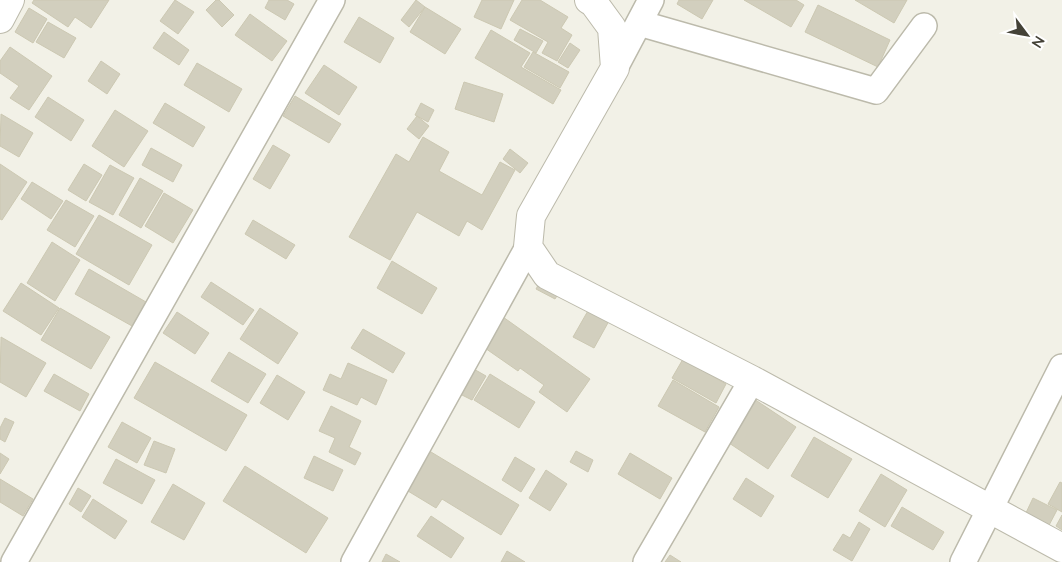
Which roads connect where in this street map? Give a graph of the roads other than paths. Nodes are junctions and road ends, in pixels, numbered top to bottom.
1 (10, 0) edge
2 (332, 0) edge
3 (589, 0) edge
4 (651, 0) edge
5 (0, 19) edge
6 (639, 23) junction
7 (924, 26) dead end
8 (615, 68) junction
9 (528, 247) junction
10 (1062, 367) edge
11 (752, 380) junction
12 (991, 509) junction
13 (1062, 548) edge
14 (14, 562) edge
15 (354, 562) edge
16 (646, 562) edge
17 (963, 562) edge

1 - 5 street
2 - 14 street
3 - 8 street
4 - 6 street
6 - 7 street
6 - 8 street
8 - 9 street
9 - 11 street
9 - 15 street
10 - 12 street
11 - 12 street
11 - 16 street
12 - 13 street
12 - 17 street

